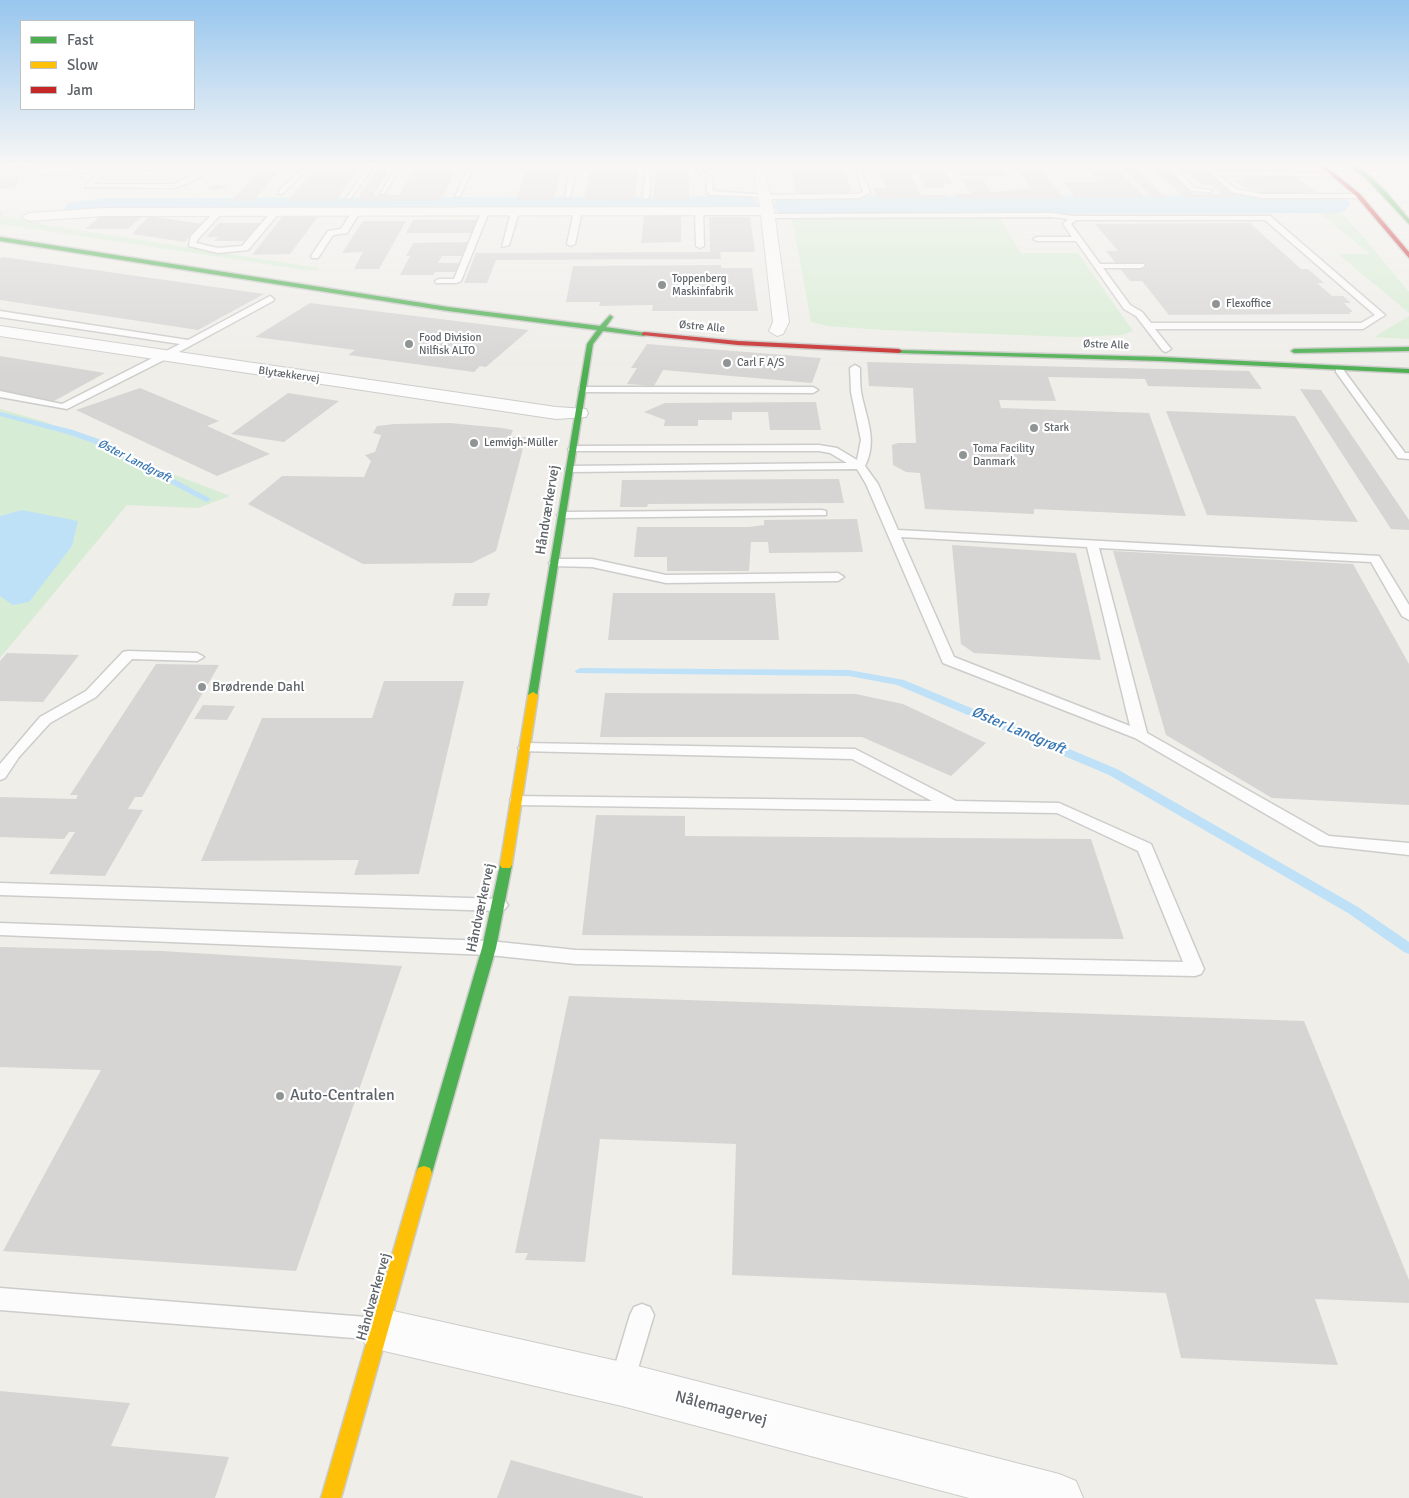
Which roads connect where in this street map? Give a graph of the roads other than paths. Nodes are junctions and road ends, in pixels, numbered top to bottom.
1 (19, 235) edge
2 (197, 235) edge
3 (256, 235) edge
4 (330, 235) edge
5 (476, 235) edge
6 (508, 235) edge
7 (573, 235) edge
8 (700, 235) edge
9 (770, 235) edge
10 (1075, 235) edge
11 (1287, 235) edge
12 (1392, 235) edge
13 (1392, 235) edge
14 (0, 239) edge
15 (1037, 239) dead end
16 (1078, 239) junction
17 (571, 244) dead end
18 (505, 245) dead end
19 (700, 246) dead end
20 (1409, 248) edge
21 (315, 256) dead end
22 (1409, 256) edge
23 (1098, 266) junction
24 (1141, 266) dead end
25 (439, 281) dead end
26 (270, 299) dead end
27 (0, 314) edge
28 (1181, 314) dead end
29 (1149, 326) junction
30 (1191, 326) junction
31 (599, 329) junction
32 (772, 330) joint
33 (794, 332) dead end
34 (4, 334) edge
35 (856, 337) dead end
36 (189, 343) junction
37 (1409, 349) edge
38 (1228, 350) dead end
39 (1282, 351) dead end
40 (1165, 354) junction
41 (163, 357) junction
42 (1409, 360) edge
43 (855, 368) dead end
44 (1339, 370) junction
45 (1409, 371) edge
46 (582, 390) junction
47 (813, 390) dead end
48 (0, 394) edge
49 (578, 413) junction
50 (573, 449) junction
51 (1409, 456) edge
52 (860, 466) junction
53 (570, 469) junction
54 (822, 513) dead end
55 (563, 515) junction
56 (894, 533) junction
57 (1092, 544) junction
58 (555, 563) junction
59 (838, 577) dead end
60 (1409, 616) edge
61 (197, 657) dead end
62 (1140, 735) junction
63 (526, 748) junction
64 (0, 775) edge
65 (518, 800) junction
66 (954, 806) junction
67 (1409, 849) edge
68 (0, 888) edge
69 (499, 905) junction
70 (0, 930) edge
71 (489, 948) junction
72 (0, 1298) edge
73 (642, 1315) dead end
74 (380, 1329) junction
75 (622, 1384) junction
76 (332, 1498) edge
77 (1059, 1498) edge

1 - 31 street, Håndværkervej
2 - 3 lane
4 - 21 lane
5 - 25 lane
6 - 18 lane
7 - 17 lane
8 - 19 lane
9 - 32 street
10 - 16 lane
11 - 30 lane
12 - 20 street
13 - 22 street
14 - 31 street, Østre Alle
15 - 16 lane
16 - 23 lane
23 - 24 lane
23 - 29 lane
26 - 36 lane
27 - 36 lane
28 - 30 lane
29 - 30 lane
29 - 40 lane
31 - 40 street, Østre Alle
31 - 46 street, Håndværkervej
32 - 33 street
34 - 41 street, Blytækkervej
35 - 40 street, Østre Alle
36 - 41 lane
37 - 39 street
38 - 40 street, Østre Alle
40 - 42 street
40 - 44 street, Østre Alle
41 - 48 lane
41 - 49 street, Blytækkervej
43 - 52 lane
44 - 45 street, Østre Alle
44 - 51 lane
46 - 47 lane
46 - 49 street, Håndværkervej
49 - 50 street, Håndværkervej
50 - 52 lane
50 - 53 street, Håndværkervej
52 - 53 lane
52 - 56 lane
53 - 55 street, Håndværkervej
54 - 55 lane
55 - 58 street, Håndværkervej
56 - 57 lane
56 - 62 lane
57 - 60 lane
57 - 62 lane
58 - 59 lane
58 - 63 street, Håndværkervej
61 - 64 lane
62 - 67 lane
63 - 65 street, Håndværkervej
63 - 66 lane
65 - 66 lane
65 - 69 street, Håndværkervej
66 - 71 lane
68 - 69 lane
69 - 71 street, Håndværkervej
70 - 71 lane
71 - 74 street, Håndværkervej
72 - 74 lane
73 - 75 lane
74 - 75 street, Nålemagervej
74 - 76 street, Håndværkervej
75 - 77 street, Nålemagervej

